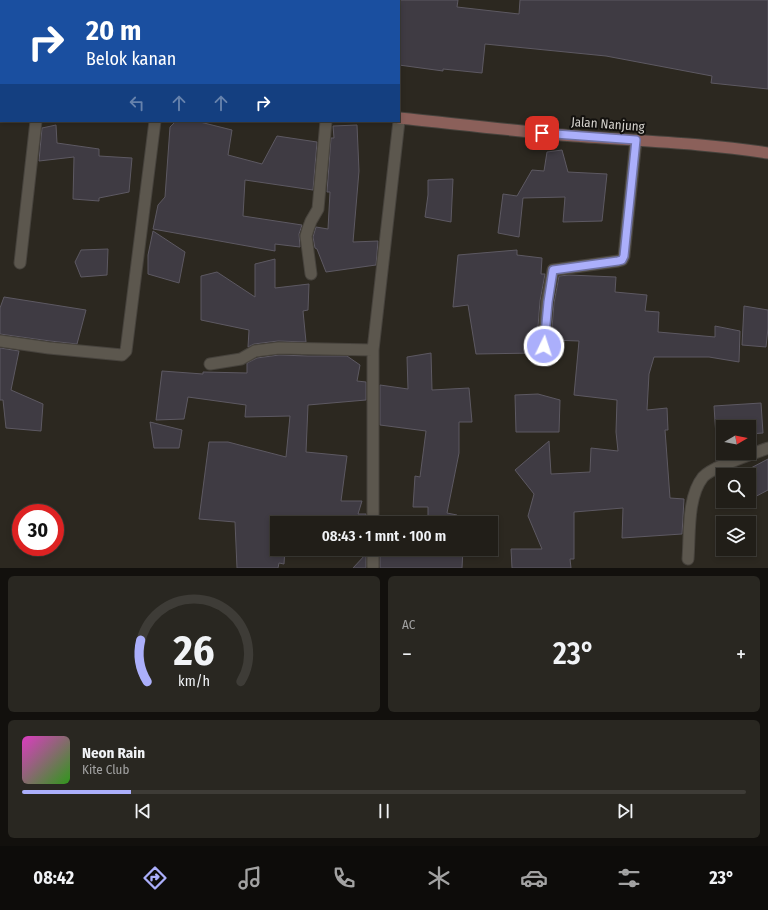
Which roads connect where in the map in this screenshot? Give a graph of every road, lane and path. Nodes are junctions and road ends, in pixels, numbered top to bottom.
1 (400, 119) edge
2 (36, 122) edge
3 (155, 122) edge
4 (326, 122) edge
5 (399, 122) edge
6 (636, 140) junction
7 (768, 153) edge
8 (20, 263) dead end
9 (311, 274) dead end
10 (0, 341) edge
11 (544, 346) dead end
12 (373, 350) junction
13 (210, 364) dead end
14 (768, 448) edge
15 (373, 516) edge
16 (373, 556) edge
17 (688, 559) dead end
18 (373, 568) edge

1 - 6 main road, Jalan Nanjung
2 - 8 street
3 - 10 street
4 - 9 street
5 - 12 street
6 - 7 main road, Jalan Nanjung
6 - 11 street
12 - 13 street
12 - 15 street
14 - 17 street
16 - 18 street

